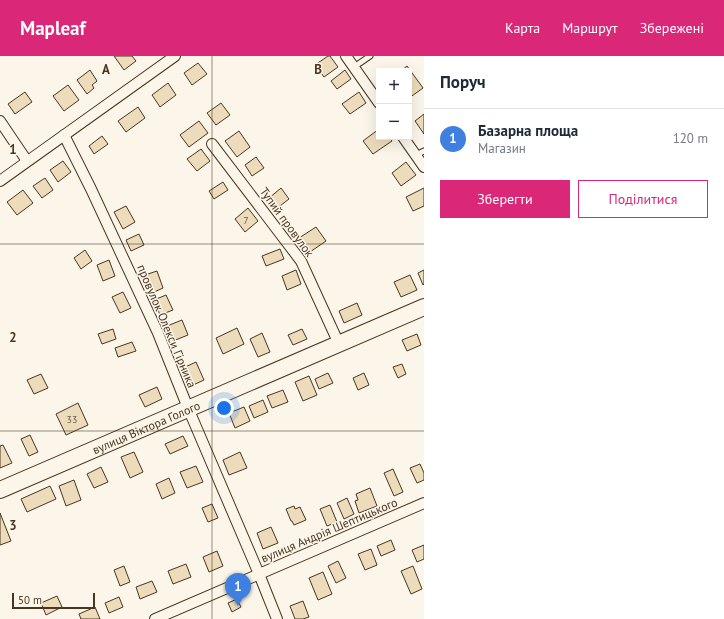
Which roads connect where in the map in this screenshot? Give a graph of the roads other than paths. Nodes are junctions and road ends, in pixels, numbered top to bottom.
1 (175, 56) edge
2 (346, 56) edge
3 (370, 56) edge
4 (354, 67) junction
5 (376, 99) edge
6 (0, 121) edge
7 (64, 135) junction
8 (406, 140) edge
9 (212, 144) dead end
10 (420, 153) edge
11 (27, 161) junction
12 (424, 167) edge
13 (0, 181) edge
14 (424, 307) edge
15 (339, 344) junction
16 (188, 408) junction
17 (0, 490) edge
18 (424, 503) edge
19 (260, 574) junction
20 (155, 619) edge
21 (277, 619) edge

1 - 7 street
2 - 4 street
3 - 4 lane
4 - 5 street
6 - 11 street
7 - 11 street
7 - 16 street, провулок Олекси Гірника
8 - 10 street
9 - 15 street, Тупий провулок
10 - 12 street
11 - 13 street
14 - 15 main road, вулиця Віктора Голого
15 - 16 main road, вулиця Віктора Голого
16 - 17 main road, вулиця Віктора Голого
16 - 19 street, провулок Олекси Гірника
18 - 19 street, вулиця Андрія Шептицького
19 - 20 street, вулиця Андрія Шептицького
19 - 21 street, провулок Олекси Гірника

